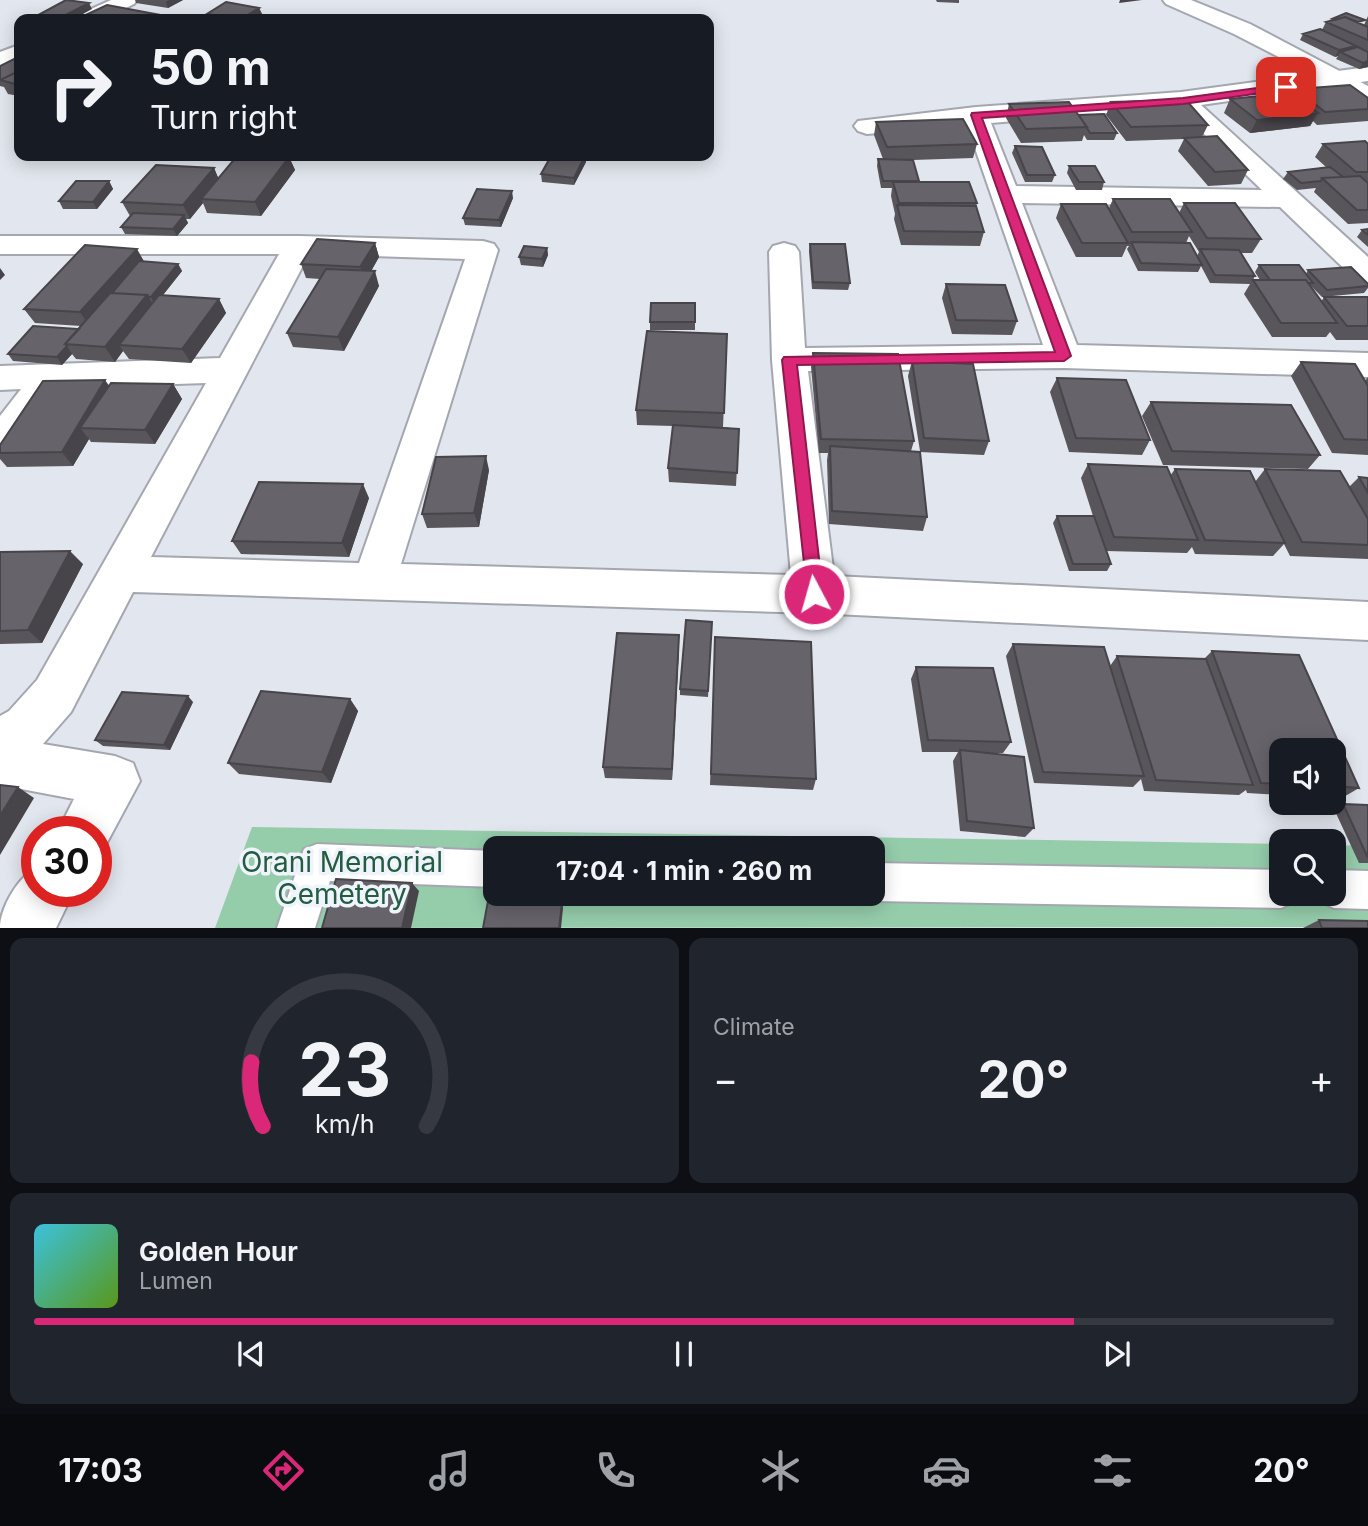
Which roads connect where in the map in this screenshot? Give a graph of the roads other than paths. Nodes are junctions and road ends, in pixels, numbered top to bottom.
1 (127, 0) edge
2 (1173, 0) edge
3 (98, 14) edge
4 (1368, 74) edge
5 (1337, 80) junction
6 (1368, 96) edge
7 (1183, 101) junction
8 (976, 115) junction
9 (867, 126) dead end
10 (1004, 194) junction
11 (1287, 199) junction
12 (0, 245) edge
13 (299, 245) junction
14 (784, 252) dead end
15 (1368, 274) edge
16 (1064, 356) junction
17 (789, 360) junction
18 (1368, 365) edge
19 (231, 370) junction
20 (50, 377) junction
21 (0, 378) edge
22 (0, 443) edge
23 (119, 574) junction
24 (375, 580) junction
25 (814, 594) junction
26 (1368, 621) edge
27 (0, 742) edge
28 (0, 761) edge
29 (93, 816) edge
30 (483, 869) edge
31 (885, 882) edge
32 (1269, 889) edge
33 (1346, 890) edge
34 (1368, 890) edge
35 (37, 907) edge
36 (24, 928) edge
37 (296, 928) edge

1 - 3 street
2 - 5 street
4 - 5 street
5 - 6 street
5 - 7 street
7 - 8 street
7 - 11 street
8 - 9 street
8 - 10 street
10 - 11 street
10 - 16 street
11 - 15 street
12 - 13 street
13 - 19 street
13 - 24 street
14 - 17 street
16 - 17 street
16 - 18 street
17 - 25 street
19 - 20 street
19 - 23 street
20 - 21 street
20 - 22 street
23 - 24 street
23 - 27 street
24 - 25 street
25 - 26 street
28 - 29 street
30 - 37 lane
31 - 32 lane
33 - 34 lane
35 - 36 street

